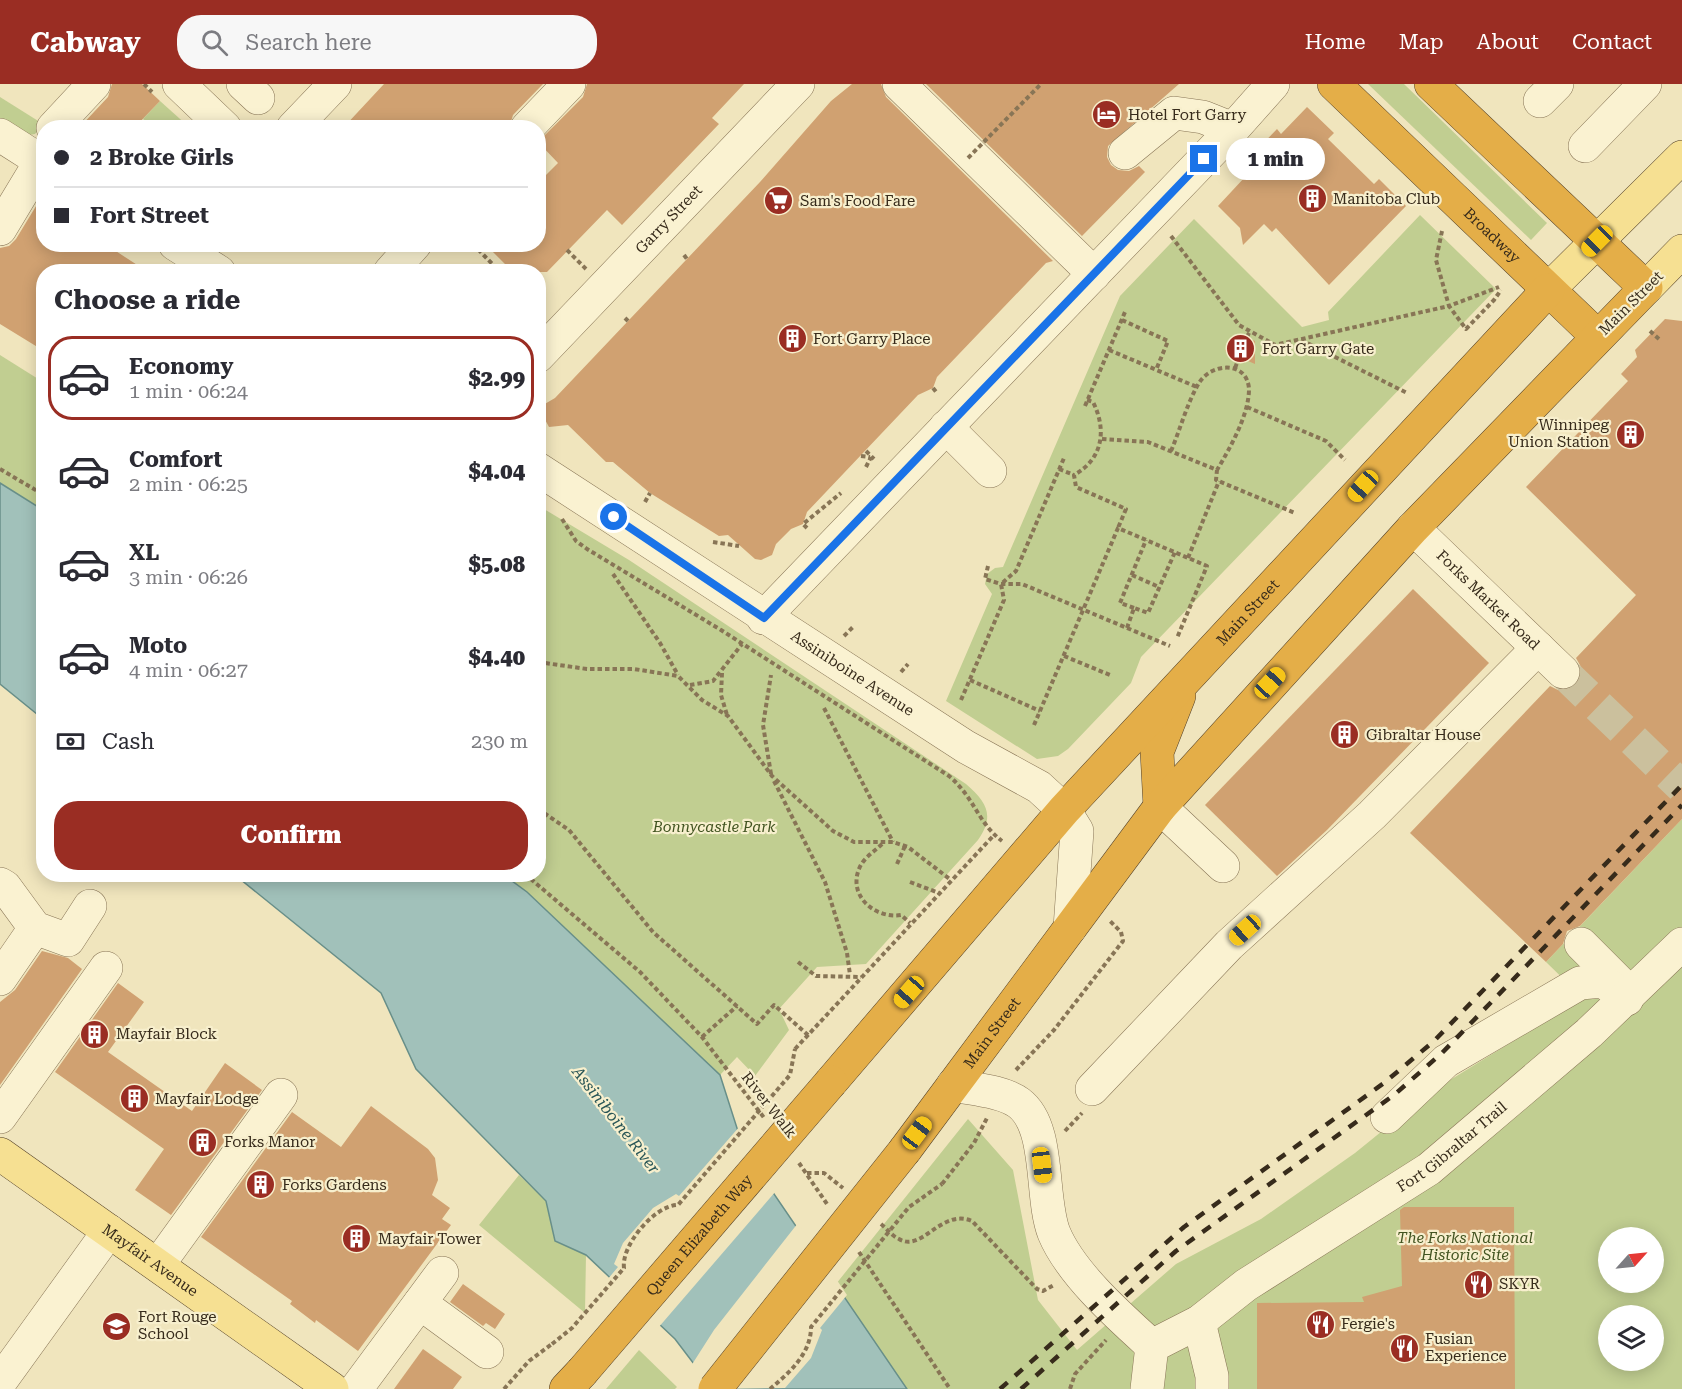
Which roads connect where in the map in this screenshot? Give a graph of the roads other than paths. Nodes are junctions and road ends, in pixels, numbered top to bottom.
1 (94, 84) edge
2 (179, 84) edge
3 (335, 84) edge
4 (568, 84) edge
5 (798, 84) edge
6 (899, 84) edge
7 (1273, 84) edge
8 (1334, 84) edge
9 (1431, 84) edge
10 (1645, 84) edge
11 (60, 120) edge
12 (217, 120) edge
13 (301, 120) edge
14 (534, 120) edge
15 (1233, 129) junction
16 (0, 135) edge
17 (1585, 146) dead end
18 (36, 153) edge
19 (1125, 153) dead end
20 (1682, 157) edge
21 (36, 160) edge
22 (1, 234) edge
23 (1597, 241) junction
24 (1682, 251) edge
25 (189, 252) edge
26 (409, 252) edge
27 (207, 264) edge
28 (397, 264) edge
29 (1094, 274) junction
30 (1647, 288) junction
31 (1548, 290) junction
32 (1597, 336) junction
33 (546, 348) edge
34 (946, 427) junction
35 (990, 471) dead end
36 (546, 474) edge
37 (1413, 528) junction
38 (764, 618) junction
39 (1538, 648) junction
40 (1563, 672) tunnel mouth
41 (1186, 680) junction
42 (1160, 807) junction
43 (1064, 810) junction
44 (1223, 866) dead end
45 (2, 888) edge
46 (90, 906) dead end
47 (35, 928) junction
48 (1070, 928) junction
49 (1581, 944) dead end
50 (1682, 944) edge
51 (106, 968) dead end
52 (0, 979) edge
53 (1629, 997) junction
54 (831, 1082) joint
55 (953, 1085) junction
56 (1092, 1089) road end
57 (281, 1095) dead end
58 (0, 1117) edge
59 (1386, 1117) dead end
60 (0, 1154) edge
61 (110, 1231) junction
62 (158, 1265) junction
63 (442, 1273) dead end
64 (420, 1303) junction
65 (1199, 1322) junction
66 (1152, 1346) junction
67 (487, 1352) dead end
68 (3, 1372) edge
69 (574, 1380) edge
70 (332, 1389) edge
71 (356, 1389) edge
72 (715, 1389) edge
73 (1147, 1389) edge
74 (1212, 1389) edge

1 - 11 street
2 - 12 street
3 - 13 street
4 - 14 street
5 - 33 street, Garry Street
6 - 29 street
7 - 15 street
8 - 31 highway, Broadway
9 - 23 highway
10 - 17 street
15 - 19 street
15 - 29 street
16 - 18 street
20 - 23 main road, Main Street
21 - 22 street
23 - 30 highway
23 - 31 main road, Main Street
24 - 30 main road, Main Street
25 - 27 street
26 - 28 street
29 - 34 street
30 - 32 highway, Main Street
31 - 32 highway, Broadway
31 - 41 highway, Main Street
32 - 37 highway, Main Street
34 - 35 street
34 - 38 street
36 - 38 street, Assiniboine Avenue
37 - 39 street, Forks Market Road
37 - 42 highway, Main Street
38 - 43 street, Assiniboine Avenue
39 - 40 street, Forks Market Road
39 - 56 street
41 - 42 highway
41 - 43 highway, Main Street
42 - 44 street
42 - 48 highway, Main Street
43 - 48 street, Assiniboine Avenue
43 - 54 highway, Main Street
45 - 47 street
46 - 47 street
47 - 52 street
48 - 55 highway, Main Street
49 - 53 street
50 - 53 street, Fort Gibraltar Trail
51 - 58 street
53 - 59 street
53 - 65 street, Fort Gibraltar Trail
54 - 69 highway, Queen Elizabeth Way, bridge
55 - 66 street
55 - 72 highway, Main Street, bridge
57 - 62 street
60 - 61 main road, Mayfair Avenue
61 - 62 main road, Mayfair Avenue
61 - 68 street
62 - 70 main road, Mayfair Avenue
63 - 64 street
64 - 67 street
64 - 71 street
65 - 66 street, Fort Gibraltar Trail
65 - 74 street
66 - 73 street

